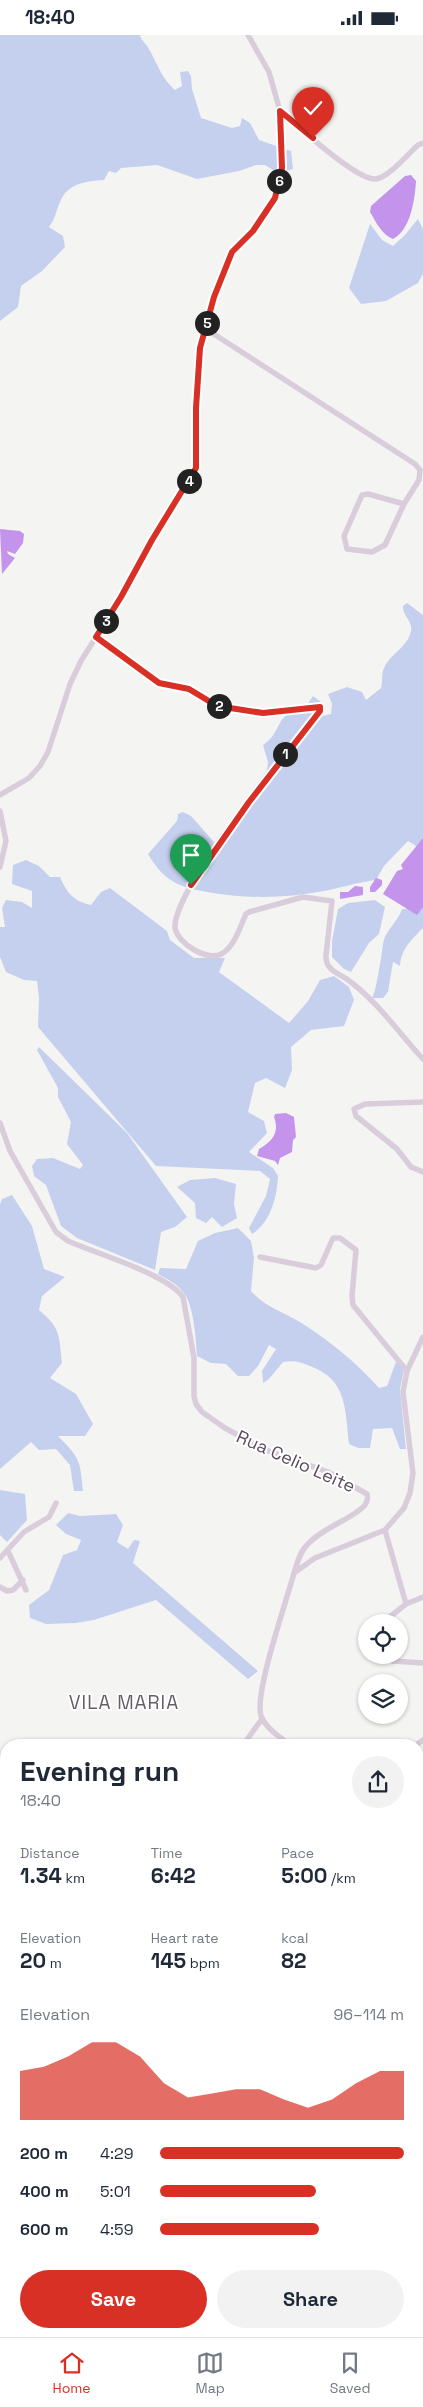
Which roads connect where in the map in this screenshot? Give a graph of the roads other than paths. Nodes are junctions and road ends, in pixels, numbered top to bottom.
1 (248, 35) edge
2 (280, 111) junction
3 (423, 143) edge
4 (206, 329) junction
5 (404, 504) junction
6 (96, 637) junction
7 (0, 795) edge
8 (0, 811) edge
9 (0, 867) edge
10 (423, 1059) edge
11 (423, 1102) edge
12 (0, 1123) edge
13 (423, 1172) edge
14 (260, 1257) dead end
15 (423, 1337) edge
16 (407, 1371) junction
17 (56, 1503) dead end
18 (385, 1530) junction
19 (8, 1551) junction
20 (0, 1558) edge
21 (294, 1573) junction
22 (22, 1580) junction
23 (0, 1587) edge
24 (26, 1590) dead end
25 (423, 1597) edge
26 (406, 1603) junction
27 (393, 1614) edge
28 (408, 1662) edge
29 (423, 1663) edge
30 (262, 1719) junction
31 (247, 1739) edge
32 (281, 1739) edge

1 - 2 street
2 - 3 street
2 - 4 street
4 - 5 street
4 - 6 street
5 - 5 street
6 - 7 street
6 - 10 street
8 - 9 street
11 - 13 street
12 - 21 street, Rua Celio Leite
14 - 16 street
15 - 16 street
16 - 18 street
17 - 19 street
18 - 21 street
18 - 26 street
19 - 20 street
19 - 22 street
21 - 30 street
22 - 23 street
22 - 24 street
25 - 26 street
26 - 27 street
28 - 29 street
30 - 31 street
30 - 32 street

